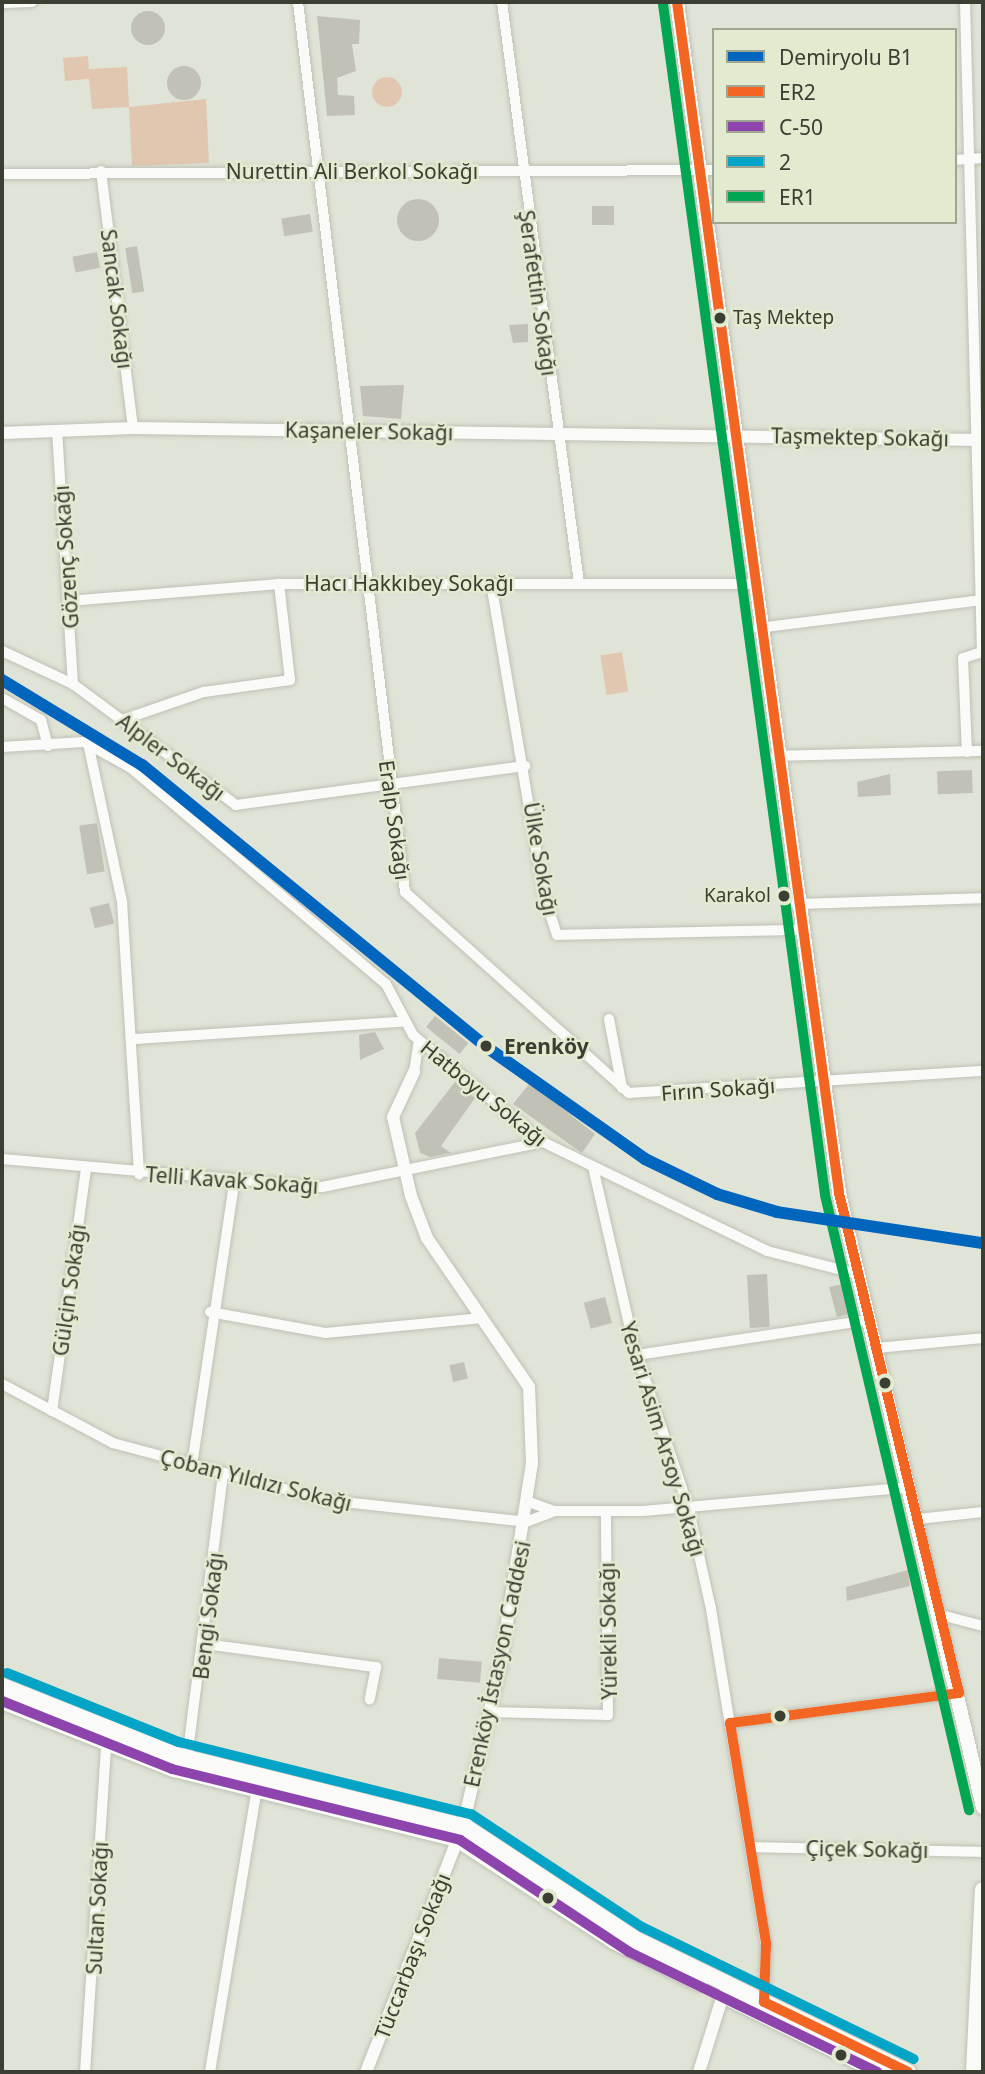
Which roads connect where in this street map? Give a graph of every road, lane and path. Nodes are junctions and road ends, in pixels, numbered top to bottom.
1 (32, 2) edge
2 (298, 2) edge
3 (502, 2) edge
4 (677, 2) edge
5 (965, 2) edge
6 (2, 3) edge
7 (969, 159) junction
8 (983, 159) edge
9 (957, 160) edge
10 (317, 170) junction
11 (708, 170) edge
12 (101, 171) junction
13 (522, 172) junction
14 (2, 174) edge
15 (712, 208) edge
16 (714, 224) edge
17 (134, 428) junction
18 (57, 429) junction
19 (348, 431) junction
20 (2, 433) edge
21 (557, 434) junction
22 (736, 434) junction
23 (980, 440) edge
24 (365, 582) junction
25 (491, 583) junction
26 (579, 583) junction
27 (279, 584) junction
28 (751, 584) junction
29 (982, 600) edge
30 (68, 601) junction
31 (758, 628) junction
32 (2, 651) edge
33 (73, 684) junction
34 (2, 698) edge
35 (122, 720) junction
36 (88, 743) junction
37 (48, 746) junction
38 (2, 747) edge
39 (983, 751) edge
40 (967, 752) junction
41 (775, 756) junction
42 (525, 766) junction
43 (389, 786) junction
44 (983, 898) edge
45 (796, 904) junction
46 (800, 930) junction
47 (609, 1019) dead end
48 (401, 1021) junction
49 (135, 1039) junction
50 (419, 1041) junction
51 (441, 1060) junction
52 (983, 1071) edge
53 (414, 1072) junction
54 (822, 1083) junction
55 (622, 1088) junction
56 (543, 1142) junction
57 (2, 1159) edge
58 (593, 1167) junction
59 (86, 1168) junction
60 (405, 1172) junction
61 (139, 1174) junction
62 (234, 1183) junction
63 (857, 1274) junction
64 (210, 1312) junction
65 (482, 1318) junction
66 (868, 1320) junction
67 (983, 1338) edge
68 (876, 1348) junction
69 (637, 1355) junction
70 (2, 1384) edge
71 (52, 1411) junction
72 (192, 1465) junction
73 (223, 1474) junction
74 (910, 1487) junction
75 (528, 1502) junction
76 (688, 1506) junction
77 (554, 1511) junction
78 (606, 1511) junction
79 (983, 1512) edge
80 (918, 1519) junction
81 (526, 1522) junction
82 (941, 1615) junction
83 (983, 1626) edge
84 (205, 1644) junction
85 (2, 1686) edge
86 (959, 1693) junction
87 (370, 1699) dead end
88 (2, 1701) edge
89 (490, 1712) junction
90 (730, 1724) junction
91 (106, 1743) junction
92 (187, 1759) junction
93 (257, 1789) junction
94 (983, 1807) edge
95 (460, 1832) junction
96 (751, 1847) junction
97 (983, 1852) edge
98 (983, 1890) edge
99 (723, 1995) junction
100 (764, 2002) junction
101 (86, 2070) edge
102 (210, 2072) edge
103 (366, 2072) edge
104 (699, 2072) edge
105 (880, 2072) edge
106 (908, 2072) edge
107 (974, 2072) edge

1 - 6 street
2 - 10 street, Eralp Sokağı
3 - 13 street, Şerafettin Sokağı
4 - 11 main road
5 - 7 street
7 - 8 street
7 - 9 street
7 - 23 street
10 - 12 street, Nurettin Ali Berkol Sokağı
10 - 13 street, Nurettin Ali Berkol Sokağı
10 - 19 street, Eralp Sokağı
11 - 13 street, Nurettin Ali Berkol Sokağı
11 - 15 main road
12 - 14 street, Nurettin Ali Berkol Sokağı
12 - 17 street, Sancak Sokağı
13 - 21 street, Şerafettin Sokağı
16 - 22 main road
17 - 18 street, Kaşaneler Sokağı
17 - 19 street, Kaşaneler Sokağı
18 - 20 street, Kaşaneler Sokağı
18 - 30 street, Gözenç Sokağı
19 - 21 street, Kaşaneler Sokağı
19 - 24 street, Eralp Sokağı
21 - 22 street, Kaşaneler Sokağı
21 - 26 street, Şerafettin Sokağı
22 - 23 street, Taşmektep Sokağı
22 - 28 main road
23 - 29 street
24 - 25 street, Hacı Hakkıbey Sokağı
24 - 27 street, Hacı Hakkıbey Sokağı
24 - 43 street, Eralp Sokağı
25 - 26 street, Hacı Hakkıbey Sokağı
25 - 42 street, Ülke Sokağı
26 - 28 street, Hacı Hakkıbey Sokağı
27 - 30 street, Hacı Hakkıbey Sokağı
27 - 35 street
28 - 31 main road
29 - 31 street
29 - 40 street
30 - 33 street, Gözenç Sokağı
31 - 41 main road
32 - 33 street, Alpler Sokağı
33 - 35 street, Alpler Sokağı
34 - 37 street
35 - 43 street, Alpler Sokağı
36 - 37 street
36 - 48 street, Hatboyu Sokağı
36 - 49 street
37 - 38 street
39 - 40 street
40 - 41 street
41 - 45 main road
42 - 43 street, Alpler Sokağı
42 - 46 street, Ülke Sokağı
43 - 55 street, Eralp Sokağı
44 - 45 street
45 - 46 main road
46 - 54 main road
47 - 55 street
48 - 49 street
48 - 50 street, Hatboyu Sokağı
49 - 61 street
50 - 51 street, Hatboyu Sokağı
50 - 53 street
51 - 53 street
51 - 56 street, Hatboyu Sokağı
52 - 54 street, Fırın Sokağı
53 - 60 street, Erenköy İstasyon Caddesi
54 - 55 street, Fırın Sokağı
54 - 63 main road
56 - 58 street, Hatboyu Sokağı
56 - 60 street, Telli Kavak Sokağı
57 - 59 street, Telli Kavak Sokağı
58 - 63 street, Hatboyu Sokağı
58 - 69 street, Yesari Asim Arsoy Sokağı
59 - 61 street, Telli Kavak Sokağı
59 - 71 street, Gülçin Sokağı
60 - 62 street, Telli Kavak Sokağı
60 - 65 street, Erenköy İstasyon Caddesi
61 - 62 street, Telli Kavak Sokağı
62 - 64 street
63 - 66 main road
64 - 65 street
64 - 72 street
65 - 75 street, Erenköy İstasyon Caddesi
66 - 68 main road
66 - 69 street
67 - 68 street
68 - 74 main road
69 - 76 street, Yesari Asim Arsoy Sokağı
70 - 71 street, Çoban Yıldızı Sokağı
71 - 72 street, Çoban Yıldızı Sokağı
72 - 73 street, Çoban Yıldızı Sokağı
73 - 81 street, Çoban Yıldızı Sokağı
73 - 84 street, Bengi Sokağı
74 - 76 street
74 - 80 main road
75 - 77 street
75 - 81 street, Erenköy İstasyon Caddesi
76 - 78 street
76 - 90 street, Yesari Asim Arsoy Sokağı
77 - 78 street
77 - 81 street
78 - 89 street, Yürekli Sokağı
79 - 80 street
80 - 82 main road
81 - 89 street, Erenköy İstasyon Caddesi
82 - 83 street
82 - 86 main road
84 - 87 street
84 - 92 street, Bengi Sokağı
85 - 92 main road
86 - 90 street
86 - 94 main road
88 - 91 main road
89 - 95 street, Erenköy İstasyon Caddesi
90 - 96 street, Yesari Asim Arsoy Sokağı
91 - 93 main road
91 - 101 street, Sultan Sokağı
92 - 95 main road
93 - 95 main road
93 - 102 street
95 - 99 main road
95 - 100 main road
95 - 103 street, Tüccarbaşı Sokağı
96 - 97 street, Çiçek Sokağı
96 - 100 street, Yesari Asim Arsoy Sokağı
98 - 107 main road
99 - 104 street
99 - 105 main road
100 - 106 main road

